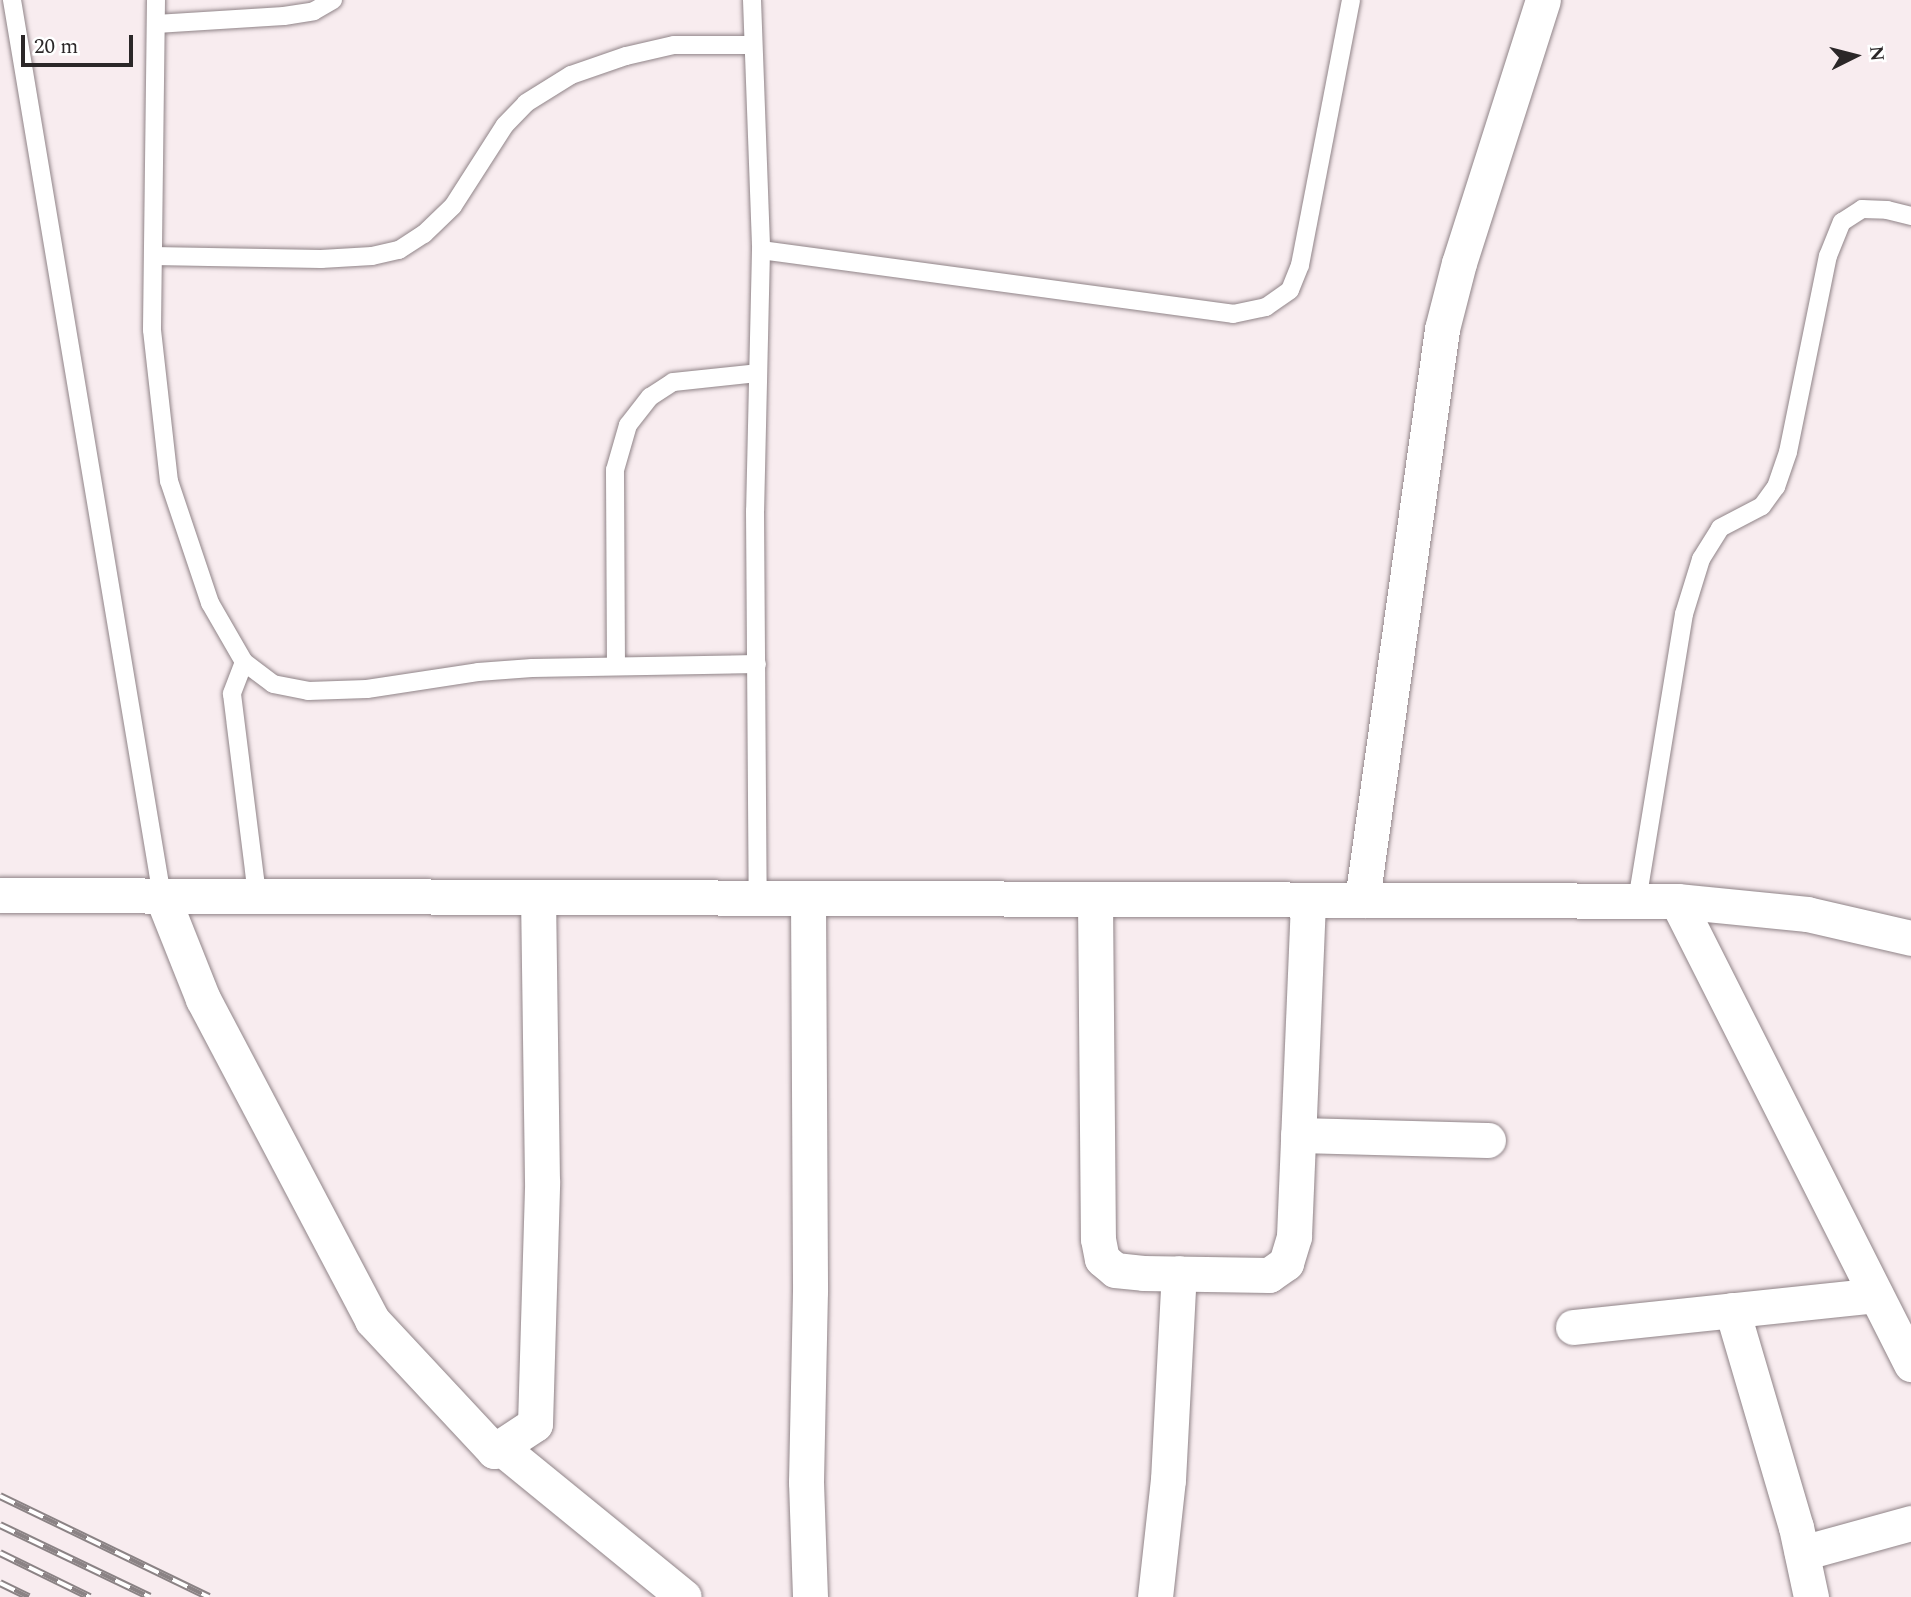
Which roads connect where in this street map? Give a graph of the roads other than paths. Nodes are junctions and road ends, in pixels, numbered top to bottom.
1 (12, 0) edge
2 (156, 0) edge
3 (333, 0) edge
4 (752, 0) edge
5 (1351, 0) edge
6 (1543, 0) edge
7 (156, 24) junction
8 (753, 45) junction
9 (1911, 216) edge
10 (761, 250) junction
11 (153, 256) junction
12 (758, 373) junction
13 (244, 662) junction
14 (757, 664) junction
15 (617, 666) junction
16 (0, 895) edge
17 (162, 896) junction
18 (257, 896) junction
19 (538, 898) junction
20 (758, 898) junction
21 (808, 898) junction
22 (1095, 900) junction
23 (1308, 900) junction
24 (1362, 900) junction
25 (1637, 901) junction
26 (1677, 901) junction
27 (1911, 938) edge
28 (1298, 1135) junction
29 (1488, 1140) dead end
30 (1179, 1273) junction
31 (1875, 1295) junction
32 (1732, 1310) junction
33 (1573, 1327) dead end
34 (1911, 1361) edge
35 (500, 1447) junction
36 (1911, 1523) edge
37 (1802, 1553) junction
38 (684, 1597) edge
39 (810, 1597) edge
40 (1155, 1597) edge
41 (1811, 1597) edge

1 - 17 lane
2 - 7 lane
3 - 7 lane
4 - 8 lane
5 - 10 lane
6 - 24 street
7 - 11 lane
8 - 10 lane
8 - 11 lane
9 - 25 lane
10 - 12 lane
11 - 13 lane
12 - 14 lane
12 - 15 lane
13 - 15 lane
13 - 18 lane
14 - 15 lane
14 - 20 lane
16 - 17 street
17 - 18 street
17 - 35 street
18 - 19 street
19 - 20 street
19 - 35 street
20 - 21 street
21 - 22 street
21 - 39 street
22 - 23 street
22 - 30 street
23 - 24 street
23 - 28 street
24 - 25 street
25 - 26 street
26 - 27 street
26 - 31 street
28 - 29 street
28 - 30 street
30 - 40 street
31 - 32 street
31 - 34 street
32 - 33 street
32 - 37 street
35 - 38 street
36 - 37 street
37 - 41 street

